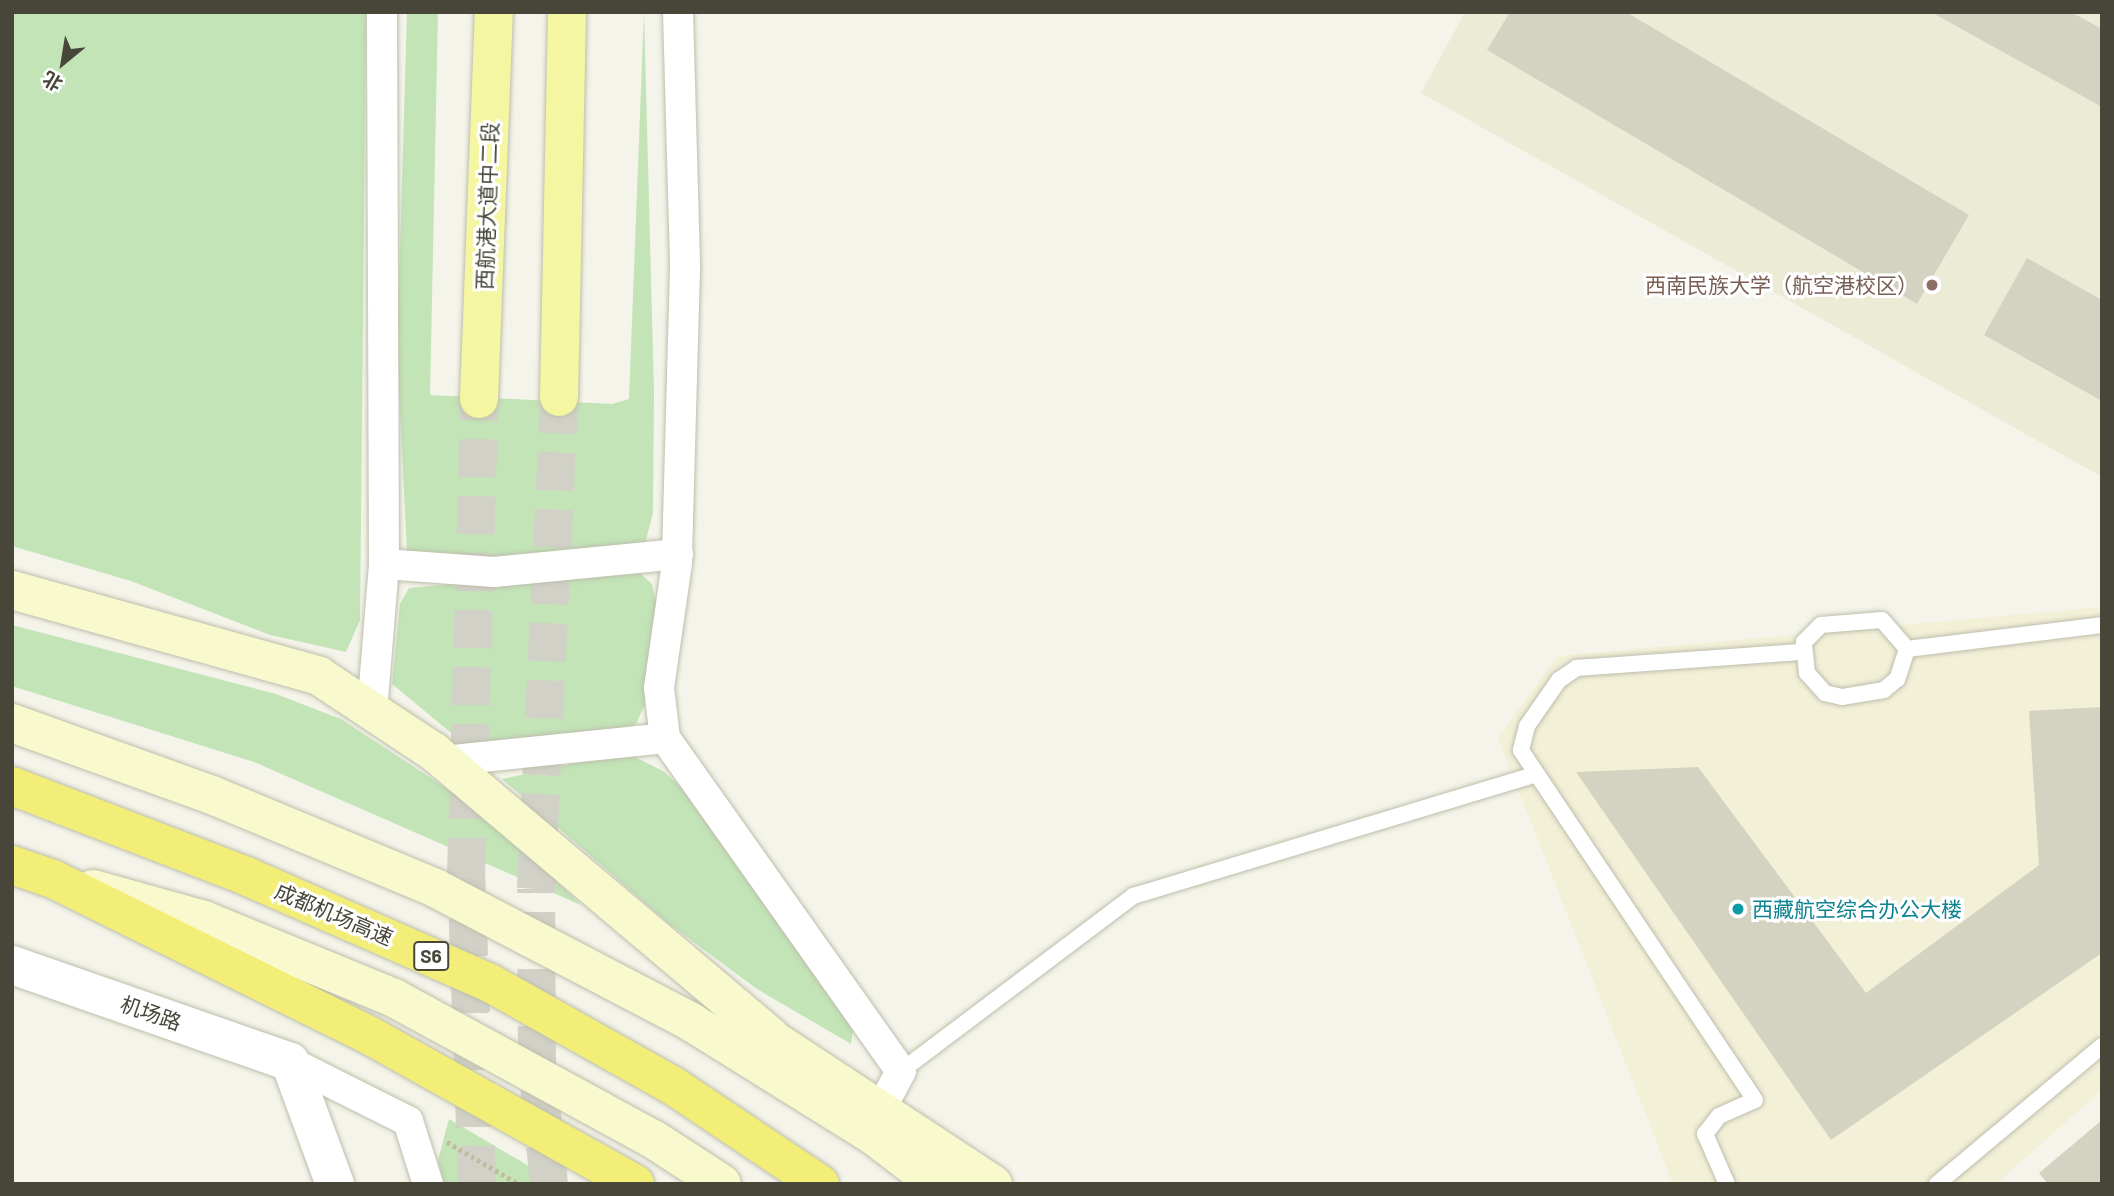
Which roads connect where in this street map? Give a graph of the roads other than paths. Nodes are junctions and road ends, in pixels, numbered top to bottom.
1 (382, 12) edge
2 (494, 12) edge
3 (568, 12) edge
4 (678, 12) edge
5 (559, 397) tunnel mouth
6 (479, 399) tunnel mouth
7 (677, 554) junction
8 (384, 564) junction
9 (12, 590) edge
10 (2102, 625) edge
11 (1907, 649) junction
12 (1802, 652) junction
13 (372, 711) junction
14 (12, 723) edge
15 (665, 738) junction
16 (444, 761) junction
17 (1533, 775) junction
18 (12, 786) edge
19 (12, 865) edge
20 (53, 879) junction
21 (435, 888) junction
22 (12, 965) edge
23 (770, 1036) junction
24 (2102, 1046) edge
25 (290, 1062) junction
26 (901, 1071) junction
27 (882, 1106) junction
28 (335, 1184) edge
29 (428, 1184) edge
30 (635, 1184) edge
31 (722, 1184) edge
32 (820, 1184) edge
33 (937, 1184) edge
34 (993, 1184) edge
35 (1727, 1184) edge
36 (1937, 1184) edge

1 - 8 street
2 - 6 main road, 西航港大道中二段
3 - 5 main road
4 - 7 street
7 - 8 street
7 - 15 street
8 - 13 street
9 - 13 main road
10 - 11 lane
11 - 12 lane
11 - 12 lane
12 - 17 lane
13 - 16 main road
14 - 21 main road
15 - 16 street
15 - 26 street
16 - 23 main road
17 - 26 lane
17 - 35 lane
18 - 32 highway, 成都机场高速 / S6
19 - 20 highway
20 - 30 highway
20 - 31 main road
21 - 23 main road
21 - 33 main road
22 - 25 street, 机场路
23 - 27 main road
24 - 36 lane
25 - 28 street
25 - 29 street, 机场路
26 - 27 street
27 - 34 main road

